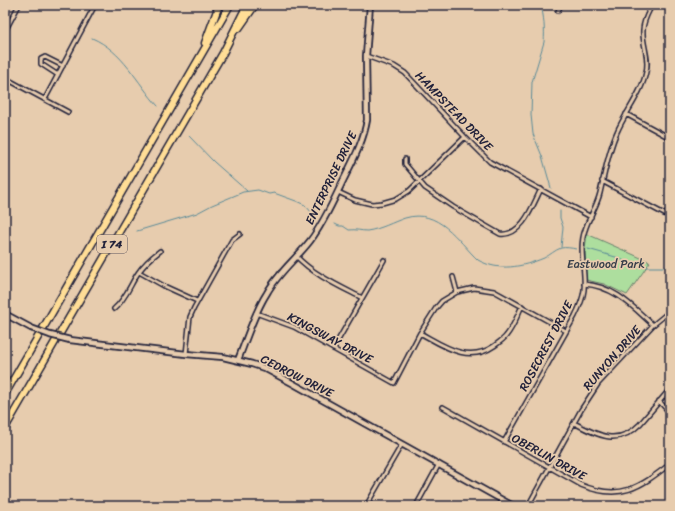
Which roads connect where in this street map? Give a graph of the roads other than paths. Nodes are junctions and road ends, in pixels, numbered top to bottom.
1 (19, 5) edge
2 (95, 5) edge
3 (219, 5) edge
4 (230, 5) edge
5 (247, 5) edge
6 (255, 5) edge
7 (370, 5) edge
8 (561, 5) edge
9 (652, 5) edge
10 (558, 10) dead end
11 (5, 31) edge
12 (223, 53) junction
13 (366, 56) junction
14 (198, 59) junction
15 (63, 66) junction
16 (58, 75) junction
17 (5, 78) edge
18 (45, 99) junction
19 (68, 112) dead end
20 (626, 114) junction
21 (465, 137) junction
22 (670, 138) edge
23 (405, 159) dead end
24 (419, 181) junction
25 (602, 181) junction
26 (541, 190) junction
27 (338, 192) junction
28 (591, 216) junction
29 (670, 218) edge
30 (240, 234) dead end
31 (160, 251) dead end
32 (296, 256) junction
33 (384, 260) dead end
34 (139, 272) junction
35 (453, 277) dead end
36 (584, 284) junction
37 (457, 292) junction
38 (362, 298) junction
39 (197, 302) junction
40 (522, 306) junction
41 (114, 309) dead end
42 (670, 311) edge
43 (256, 313) junction
44 (5, 314) edge
45 (653, 325) junction
46 (566, 331) junction
47 (420, 333) junction
48 (333, 349) junction
49 (186, 354) junction
50 (238, 360) junction
51 (670, 389) edge
52 (5, 394) edge
53 (659, 401) junction
54 (443, 407) dead end
55 (670, 413) edge
56 (574, 422) junction
57 (5, 428) edge
58 (504, 442) junction
59 (402, 444) junction
60 (439, 464) junction
61 (670, 464) edge
62 (549, 468) junction
63 (366, 506) edge
64 (416, 506) edge
65 (513, 506) edge
66 (528, 506) edge

1 - 11 street
2 - 15 street
3 - 14 highway
4 - 14 highway, I 74
5 - 12 highway, I 74
6 - 12 highway
7 - 13 street, ENTERPRISE DRIVE
8 - 10 street
9 - 20 street, ROSECREST DRIVE
12 - 57 highway, I 74
13 - 21 street, HAMPSTEAD DRIVE
13 - 27 street, ENTERPRISE DRIVE
14 - 52 highway, I 74
15 - 16 street
15 - 16 street
16 - 18 street
17 - 18 street
18 - 19 street
20 - 22 street
20 - 25 street, ROSECREST DRIVE
21 - 24 street
21 - 26 street, HAMPSTEAD DRIVE
23 - 24 street
24 - 26 street
24 - 27 street
25 - 28 street, ROSECREST DRIVE
25 - 29 street
26 - 28 street, HAMPSTEAD DRIVE
27 - 32 street, ENTERPRISE DRIVE
28 - 36 street, ROSECREST DRIVE
30 - 39 street
31 - 34 street
32 - 38 street
32 - 43 street, ENTERPRISE DRIVE
33 - 38 street
34 - 39 street
34 - 41 street
35 - 37 street
36 - 45 street
36 - 46 street, ROSECREST DRIVE
37 - 40 street
37 - 47 street
38 - 48 street
39 - 49 street
40 - 46 street
40 - 47 street
42 - 45 street, RUNYON DRIVE
43 - 48 street, KINGSWAY DRIVE
43 - 50 street, ENTERPRISE DRIVE
44 - 49 street, CEDROW DRIVE, bridge
45 - 56 street, RUNYON DRIVE
46 - 58 street, ROSECREST DRIVE
47 - 48 street, KINGSWAY DRIVE
49 - 50 street, CEDROW DRIVE
50 - 59 street, CEDROW DRIVE
51 - 53 street
53 - 55 street
53 - 56 street
54 - 58 street, OBERLIN DRIVE
56 - 62 street, RUNYON DRIVE
58 - 62 street, OBERLIN DRIVE
59 - 60 street, CEDROW DRIVE
59 - 63 street
60 - 64 street
60 - 65 street, CEDROW DRIVE
61 - 62 street, OBERLIN DRIVE
62 - 66 street, RUNYON DRIVE

